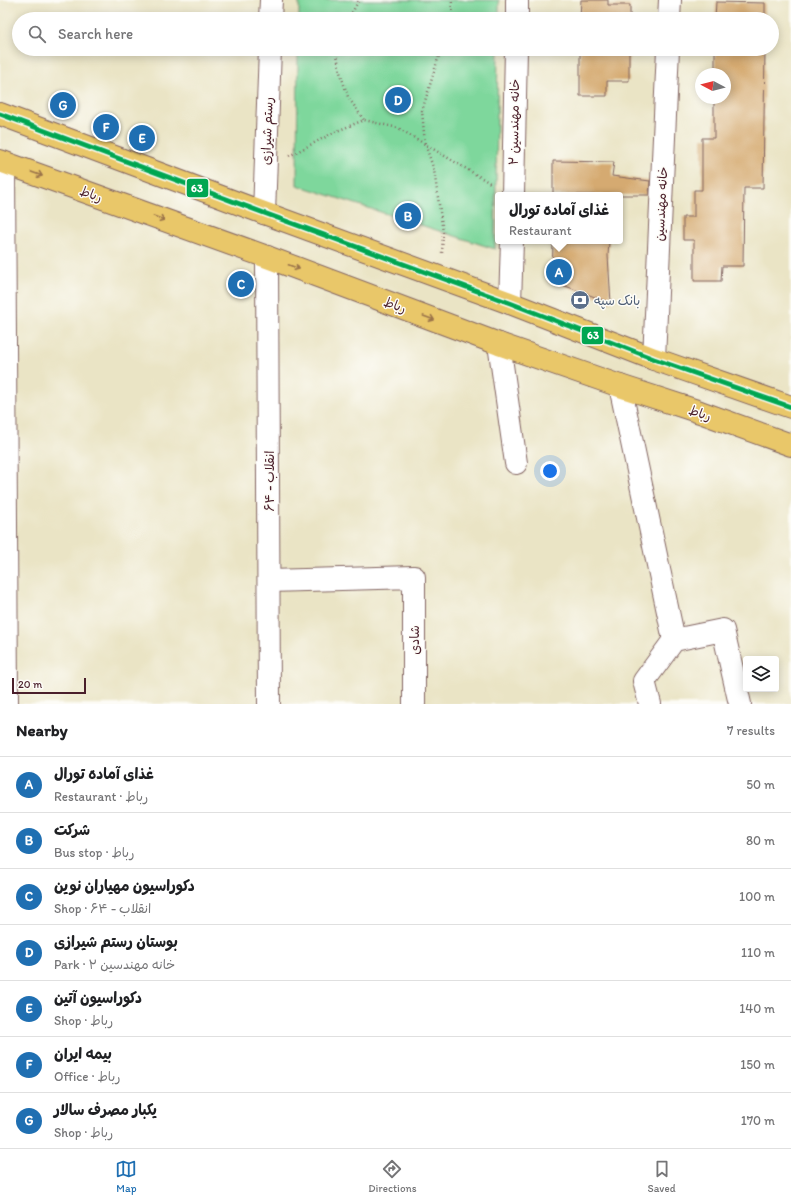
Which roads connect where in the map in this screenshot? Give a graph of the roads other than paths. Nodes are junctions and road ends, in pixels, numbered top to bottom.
1 (271, 0) edge
2 (517, 0) edge
3 (670, 0) edge
4 (270, 12) edge
5 (516, 12) edge
6 (669, 12) edge
7 (270, 56) edge
8 (515, 56) edge
9 (668, 56) edge
10 (0, 114) edge
11 (2, 162) edge
12 (504, 191) edge
13 (264, 213) junction
14 (512, 244) edge
15 (267, 257) junction
16 (3, 300) edge
17 (510, 303) junction
18 (499, 344) junction
19 (654, 359) junction
20 (620, 386) junction
21 (791, 407) edge
22 (791, 445) edge
23 (516, 463) dead end
24 (269, 581) junction
25 (674, 640) junction
26 (7, 704) edge
27 (269, 704) edge
28 (414, 704) edge
29 (650, 704) edge
30 (740, 704) edge

1 - 4 street
2 - 5 street
3 - 6 street
7 - 13 street, رستم شیرازی
8 - 12 street, خانه مهندسین ۲
9 - 19 street, خانه مهندسین
10 - 13 main road
11 -> 15 main road, رباط
11 - 16 street
13 - 17 main road
14 - 17 street
15 -> 18 main road, رباط
15 - 24 street, انقلاب - ۶۴
16 - 26 street
17 - 19 main road
18 - 20 main road, رباط
18 - 23 street
19 - 21 main road
20 - 22 main road, رباط
20 - 25 street
24 - 27 street, انقلاب - ۶۴
24 - 28 street, شادی
25 - 29 street
25 - 30 street

